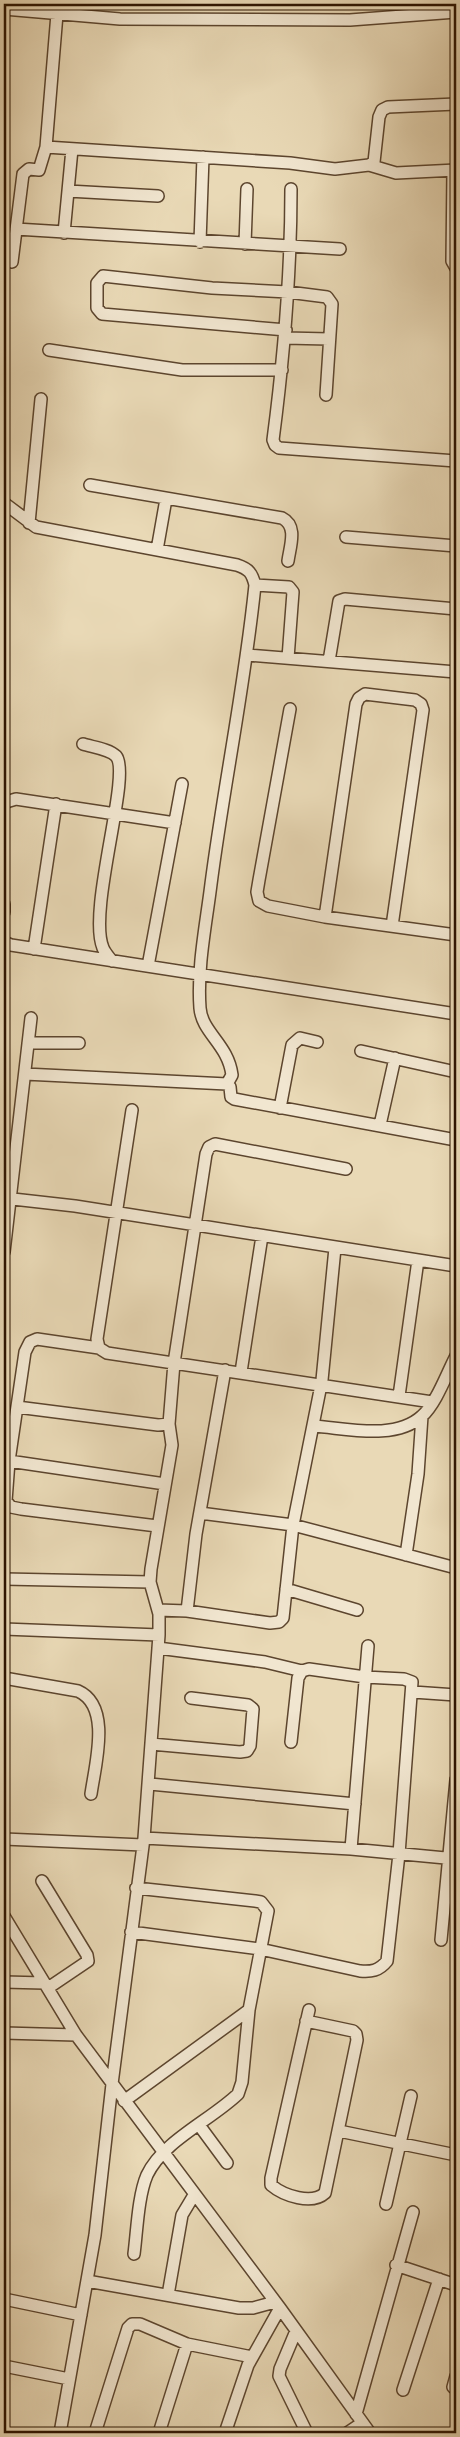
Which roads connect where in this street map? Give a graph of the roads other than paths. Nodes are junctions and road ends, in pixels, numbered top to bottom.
1 (4, 9) edge
2 (456, 12) edge
3 (57, 14) junction
4 (456, 104) edge
5 (46, 147) junction
6 (72, 149) junction
7 (203, 158) junction
8 (369, 166) junction
9 (455, 170) edge
10 (247, 189) dead end
11 (292, 189) dead end
12 (68, 191) junction
13 (158, 196) dead end
14 (16, 230) junction
15 (64, 233) junction
16 (200, 242) junction
17 (246, 244) junction
18 (291, 246) junction
19 (340, 249) dead end
20 (12, 262) dead end
21 (456, 268) edge
22 (288, 292) junction
23 (286, 334) junction
24 (329, 340) junction
25 (49, 350) dead end
26 (282, 370) junction
27 (326, 395) dead end
28 (41, 399) dead end
29 (456, 460) edge
30 (90, 485) dead end
31 (166, 499) junction
32 (4, 503) edge
33 (29, 523) junction
34 (346, 537) dead end
35 (456, 546) edge
36 (157, 550) junction
37 (288, 561) dead end
38 (255, 584) junction
39 (456, 608) edge
40 (248, 655) junction
41 (288, 658) junction
42 (329, 662) junction
43 (456, 672) edge
44 (290, 709) dead end
45 (83, 744) dead end
46 (182, 784) dead end
47 (56, 804) junction
48 (4, 805) edge
49 (114, 813) junction
50 (175, 823) junction
51 (4, 904) edge
52 (4, 912) edge
53 (325, 917) junction
54 (392, 926) junction
55 (456, 935) edge
56 (4, 942) edge
57 (34, 949) junction
58 (112, 960) junction
59 (148, 966) junction
60 (200, 974) junction
61 (456, 1014) edge
62 (31, 1018) dead end
63 (317, 1042) dead end
64 (28, 1043) junction
65 (79, 1043) dead end
66 (361, 1051) dead end
67 (394, 1058) junction
68 (456, 1072) edge
69 (25, 1074) junction
70 (227, 1084) junction
71 (280, 1108) junction
72 (132, 1110) dead end
73 (380, 1126) junction
74 (456, 1140) edge
75 (346, 1169) dead end
76 (7, 1199) edge
77 (116, 1213) junction
78 (195, 1225) junction
79 (262, 1236) junction
80 (335, 1248) junction
81 (4, 1252) edge
82 (418, 1260) junction
83 (456, 1266) edge
84 (99, 1348) junction
85 (456, 1356) edge
86 (174, 1362) junction
87 (225, 1370) junction
88 (241, 1372) junction
89 (321, 1384) junction
90 (398, 1396) junction
91 (432, 1402) junction
92 (17, 1407) junction
93 (422, 1416) junction
94 (169, 1424) junction
95 (313, 1426) junction
96 (9, 1461) junction
97 (165, 1484) junction
98 (200, 1513) junction
99 (293, 1525) junction
100 (158, 1526) junction
101 (406, 1555) junction
102 (456, 1568) edge
103 (4, 1579) edge
104 (150, 1582) junction
105 (286, 1589) junction
106 (158, 1610) junction
107 (357, 1610) dead end
108 (187, 1611) junction
109 (4, 1629) edge
110 (159, 1635) junction
111 (368, 1646) dead end
112 (158, 1648) junction
113 (302, 1671) junction
114 (366, 1677) junction
115 (4, 1678) edge
116 (413, 1692) junction
117 (456, 1695) edge
118 (191, 1698) dead end
119 (291, 1742) dead end
120 (151, 1744) junction
121 (456, 1780) edge
122 (150, 1784) junction
123 (90, 1794) dead end
124 (355, 1804) junction
125 (4, 1839) edge
126 (144, 1842) junction
127 (351, 1850) junction
128 (399, 1854) junction
129 (452, 1859) edge
130 (42, 1881) dead end
131 (136, 1888) junction
132 (4, 1916) edge
133 (131, 1932) junction
134 (441, 1940) dead end
135 (260, 1949) junction
136 (4, 1982) edge
137 (46, 1986) junction
138 (249, 2010) junction
139 (4, 2033) edge
140 (76, 2035) junction
141 (112, 2084) junction
142 (411, 2096) dead end
143 (124, 2101) junction
144 (200, 2124) junction
145 (339, 2130) junction
146 (401, 2144) junction
147 (163, 2153) junction
148 (456, 2155) edge
149 (227, 2163) dead end
150 (194, 2195) junction
151 (386, 2204) dead end
152 (413, 2212) dead end
153 (134, 2254) dead end
154 (396, 2265) junction
155 (439, 2279) junction
156 (87, 2281) junction
157 (456, 2285) edge
158 (168, 2296) junction
159 (4, 2299) edge
160 (277, 2305) junction
161 (81, 2315) junction
162 (296, 2331) junction
163 (187, 2344) junction
164 (252, 2357) junction
165 (4, 2366) edge
166 (69, 2379) junction
167 (403, 2390) dead end
168 (359, 2419) junction
169 (60, 2433) edge
170 (95, 2433) edge
171 (159, 2433) edge
172 (225, 2433) edge
173 (307, 2433) edge
174 (347, 2433) edge
175 (370, 2433) edge

1 - 3 street
2 - 3 street
3 - 5 street
4 - 8 street
5 - 6 street
5 - 14 street
6 - 7 street
6 - 12 street
7 - 8 street
7 - 16 street
8 - 9 street
9 - 21 street
10 - 17 street
11 - 18 street
12 - 13 street
12 - 15 street
14 - 15 street
14 - 20 street
15 - 16 street
16 - 17 street
17 - 18 street
18 - 19 street
18 - 22 street
22 - 23 street
22 - 23 street
22 - 24 street
23 - 24 street
23 - 26 street
24 - 27 street
25 - 26 street
26 - 29 street
28 - 33 street
30 - 31 street
31 - 36 street
31 - 37 street
32 - 33 street
33 - 36 street
34 - 35 street
36 - 38 street
38 - 40 street
38 - 41 street
39 - 42 street
40 - 41 street
40 - 60 street
41 - 42 street
42 - 43 street
44 - 53 street
45 - 49 street
46 - 50 street
47 - 48 street
47 - 49 street
47 - 57 street
49 - 50 street
49 - 58 street
50 - 59 street
51 - 52 street
53 - 54 street
53 - 54 street
54 - 55 street
56 - 57 street
57 - 58 street
58 - 59 street
59 - 60 street
60 - 61 street
60 - 70 street
62 - 64 street
63 - 71 street
64 - 65 street
64 - 69 street
66 - 67 street
67 - 68 street
67 - 73 street
69 - 70 street
69 - 76 street
70 - 71 street
71 - 73 street
72 - 77 street
73 - 74 street
75 - 78 street
76 - 77 street
76 - 81 street
77 - 78 street
77 - 84 street
78 - 79 street
78 - 86 street
79 - 80 street
79 - 88 street
80 - 82 street
80 - 89 street
82 - 83 street
82 - 90 street
84 - 86 street
84 - 92 street
85 - 91 street
86 - 87 street
86 - 94 street
87 - 88 street
87 - 98 street
88 - 89 street
89 - 90 street
89 - 95 street
90 - 91 street
91 - 93 street
92 - 94 street
92 - 96 street
93 - 95 street
93 - 101 street
94 - 97 street
95 - 99 street
96 - 97 street
96 - 100 street
97 - 100 street
98 - 99 street
98 - 108 street
99 - 101 street
99 - 105 street
100 - 104 street
101 - 102 street
103 - 104 street
104 - 106 street
105 - 107 street
105 - 108 street
106 - 108 street
106 - 110 street
109 - 110 street
110 - 112 street
111 - 114 street
112 - 113 street
112 - 120 street
113 - 114 street
113 - 119 street
114 - 116 street
114 - 124 street
115 - 123 street
116 - 117 street
116 - 128 street
118 - 120 street
120 - 122 street
121 - 129 street
122 - 124 street
122 - 126 street
124 - 127 street
125 - 126 street
126 - 127 street
126 - 131 street
127 - 128 street
128 - 129 street
128 - 135 street
129 - 134 street
130 - 137 street
131 - 133 street
131 - 135 street
132 - 137 street
133 - 135 street
133 - 141 street
135 - 138 street
136 - 137 street
137 - 140 street
138 - 143 street
138 - 144 street
139 - 140 street
140 - 141 street
141 - 143 street
141 - 156 street
142 - 146 street
143 - 147 street
144 - 147 street
144 - 149 street
145 - 145 street
145 - 146 street
146 - 148 street
146 - 151 street
147 - 150 street
147 - 153 street
150 - 158 street
150 - 160 street
152 - 154 street
154 - 155 street
154 - 168 street
155 - 157 street
155 - 167 street
156 - 158 street
156 - 161 street
158 - 160 street
159 - 161 street
160 - 162 street
160 - 164 street
161 - 166 street
162 - 168 street
162 - 173 street
163 - 164 street
163 - 170 street
163 - 171 street
164 - 172 street
165 - 166 street
166 - 169 street
168 - 174 street
168 - 175 street

